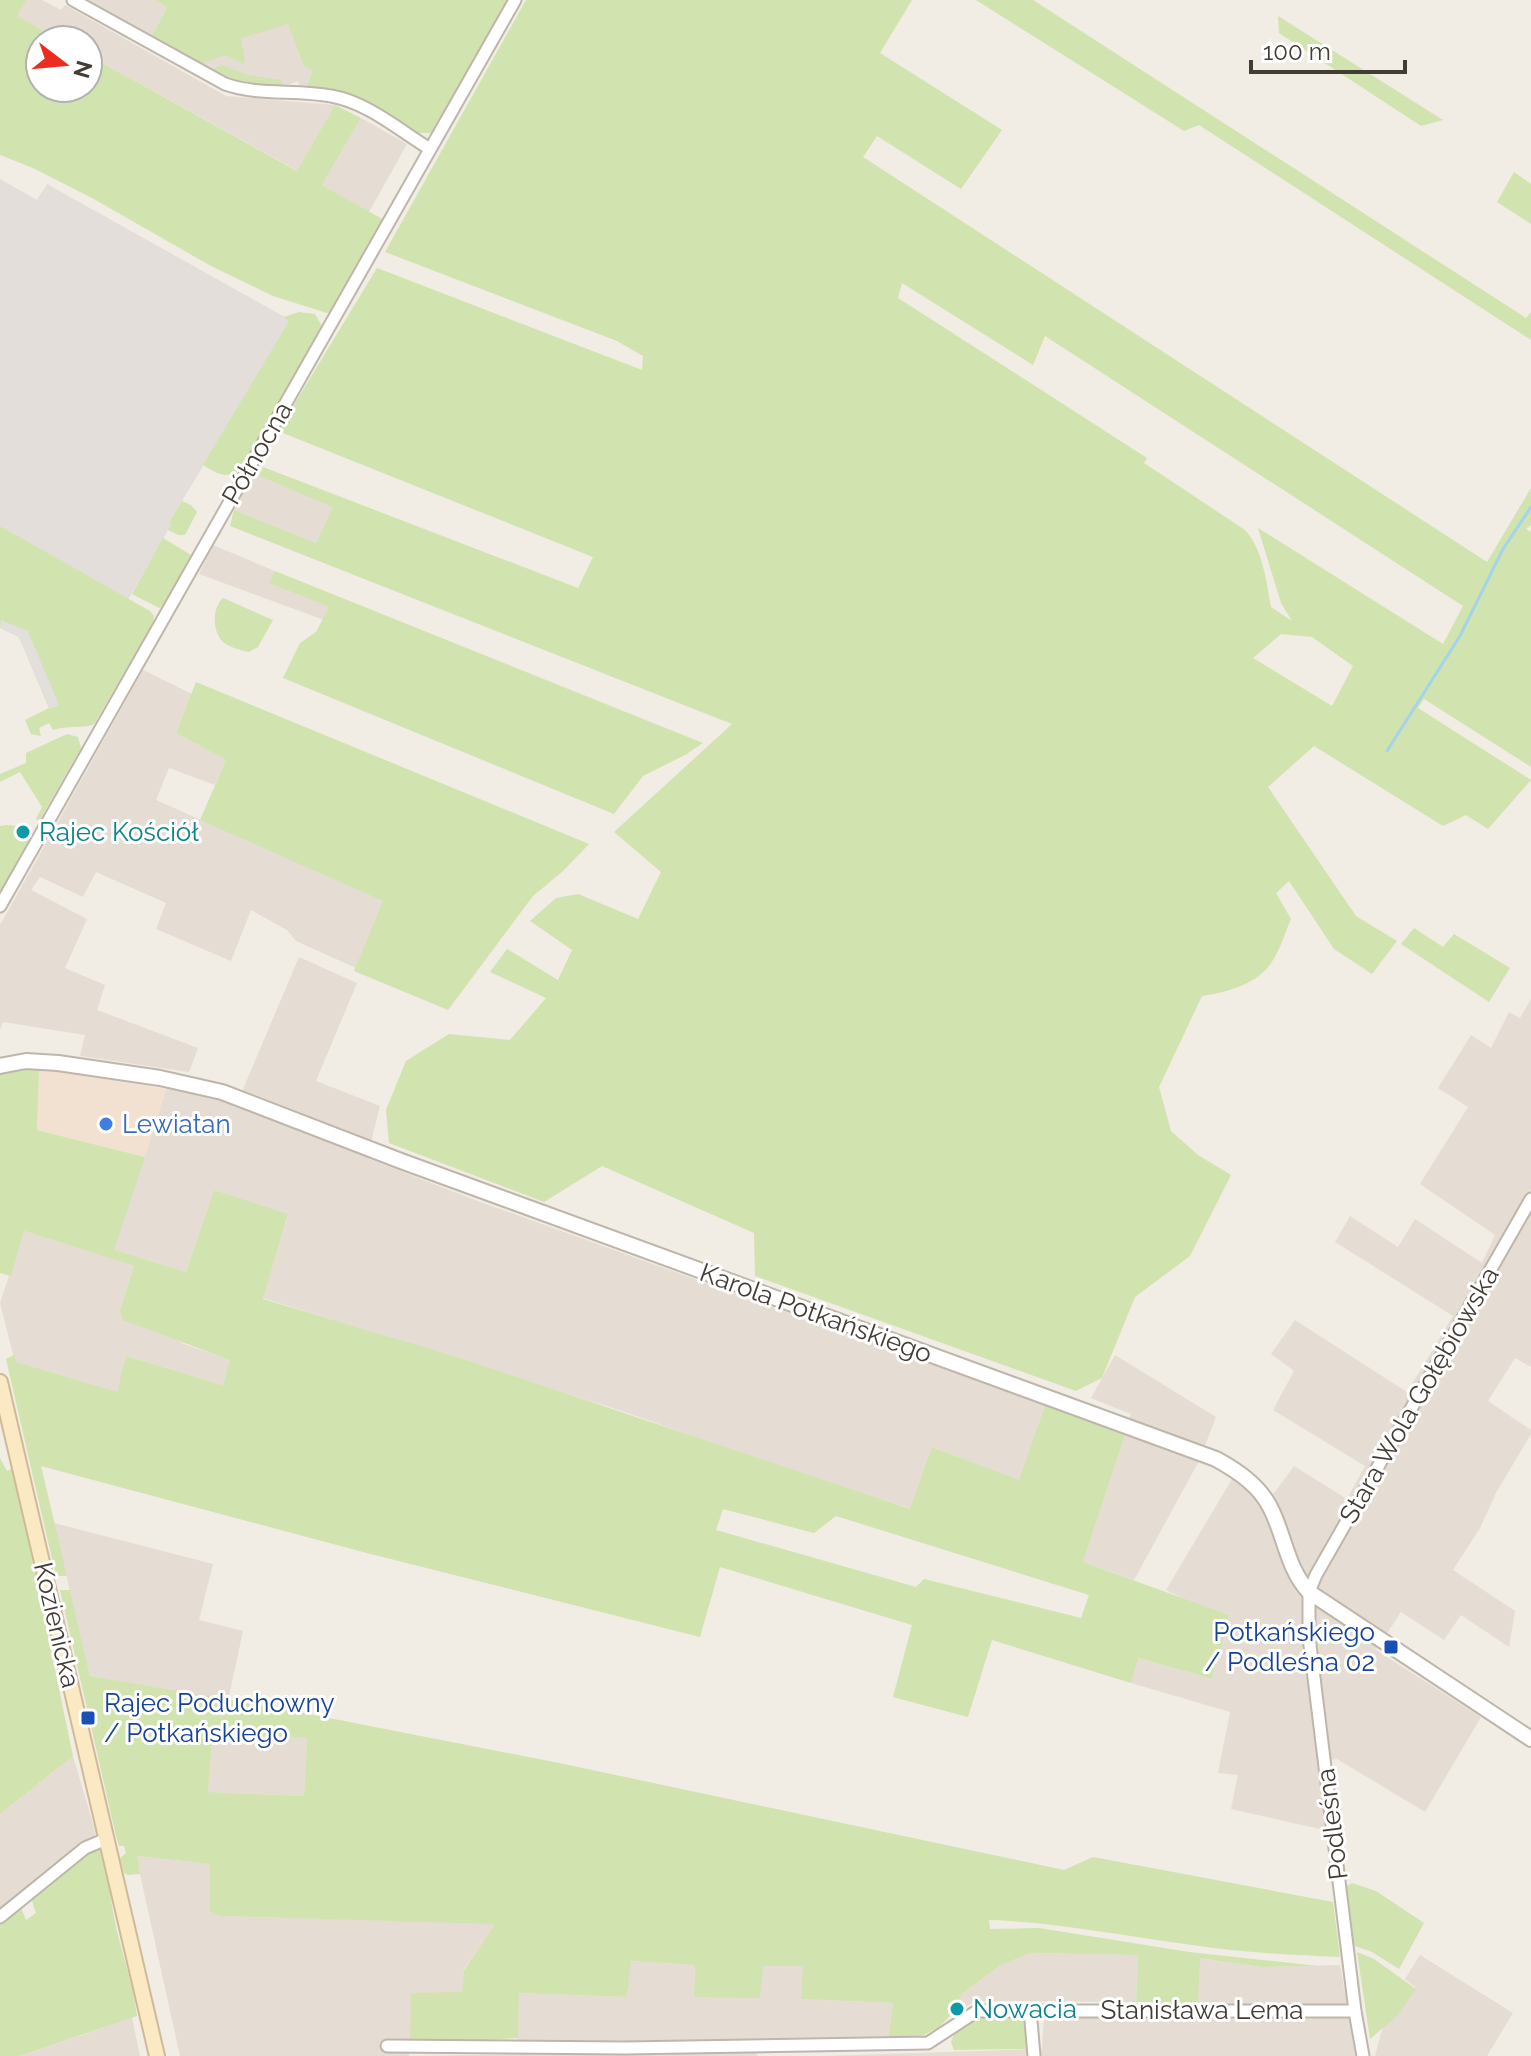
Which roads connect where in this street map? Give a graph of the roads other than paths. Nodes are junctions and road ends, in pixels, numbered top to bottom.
1 (73, 0) edge
2 (515, 0) edge
3 (430, 149) junction
4 (0, 906) edge
5 (0, 1066) edge
6 (1531, 1199) edge
7 (0, 1382) edge
8 (1309, 1592) junction
9 (1531, 1739) edge
10 (106, 1839) junction
11 (0, 1917) edge
12 (1030, 2009) junction
13 (1355, 2011) junction
14 (387, 2046) dead end
15 (157, 2056) edge
16 (1034, 2056) edge
17 (1363, 2056) edge

1 - 3 street
2 - 3 street, Północna
3 - 4 street, Północna
5 - 8 street, Karola Potkańskiego
6 - 8 street, Stara Wola Gołębiowska
7 - 10 main road, Kozienicka
8 - 9 street, Karola Potkańskiego
8 - 13 street, Podleśna
10 - 11 street
10 - 15 main road, Kozienicka
12 - 13 street, Stanisława Lema
12 - 14 street, Stanisława Lema
12 - 16 street
13 - 17 street, Podleśna

